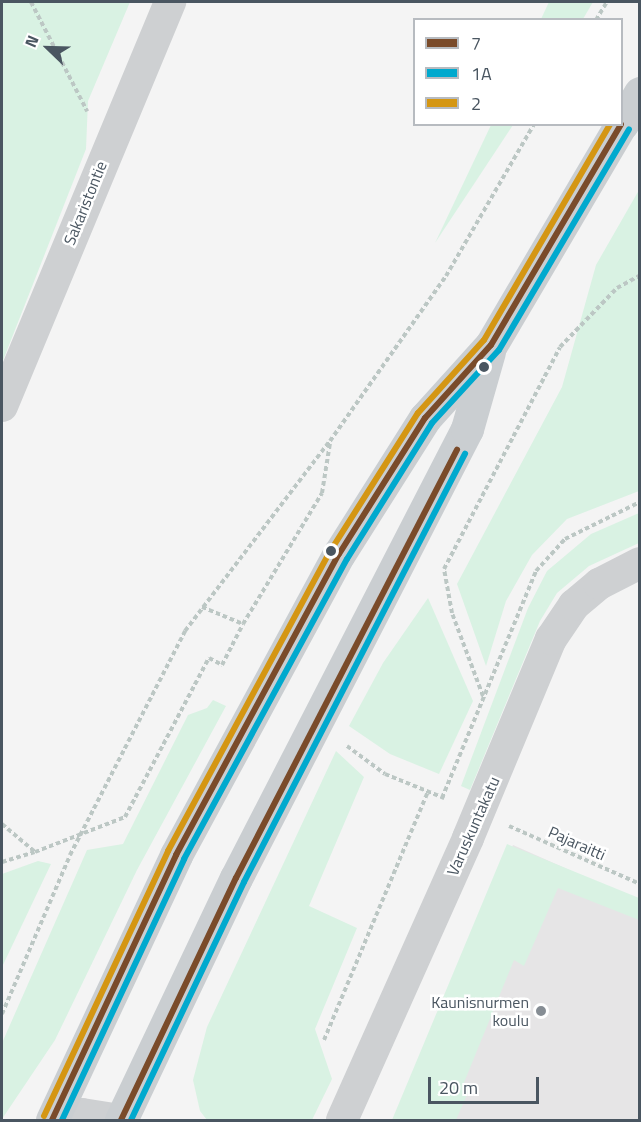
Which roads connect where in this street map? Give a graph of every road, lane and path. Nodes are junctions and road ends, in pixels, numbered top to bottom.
1 (31, 2) edge
2 (170, 2) edge
3 (607, 2) edge
4 (597, 18) edge
5 (639, 93) edge
6 (623, 121) edge
7 (533, 126) edge
8 (620, 126) edge
9 (114, 133) junction
10 (639, 275) edge
11 (491, 345) junction
12 (2, 406) edge
13 (330, 441) junction
14 (639, 563) edge
15 (202, 607) junction
16 (243, 624) junction
17 (483, 696) dead end
18 (348, 746) dead end
19 (428, 791) junction
20 (442, 798) dead end
21 (2, 824) edge
22 (506, 824) dead end
23 (81, 833) junction
24 (35, 852) junction
25 (2, 862) edge
26 (639, 884) edge
27 (2, 1014) edge
28 (324, 1040) dead end
29 (52, 1120) edge
30 (65, 1120) edge
31 (120, 1120) edge
32 (342, 1120) edge

1 - 9 path
2 - 9 street, Sakaristontie
3 - 4 path
5 - 6 main road
7 - 13 path
8 - 11 main road
9 - 12 street, Sakaristontie
10 - 17 path
11 - 29 main road
11 - 31 main road
13 - 15 path
13 - 16 path
14 - 32 street, Varuskuntakatu
15 - 16 path
15 - 23 path
16 - 23 path
18 - 19 path
19 - 20 path
19 - 28 path
21 - 24 path
22 - 26 path, Pajaraitti
23 - 24 path
23 - 27 path
24 - 25 path
30 - 31 street

